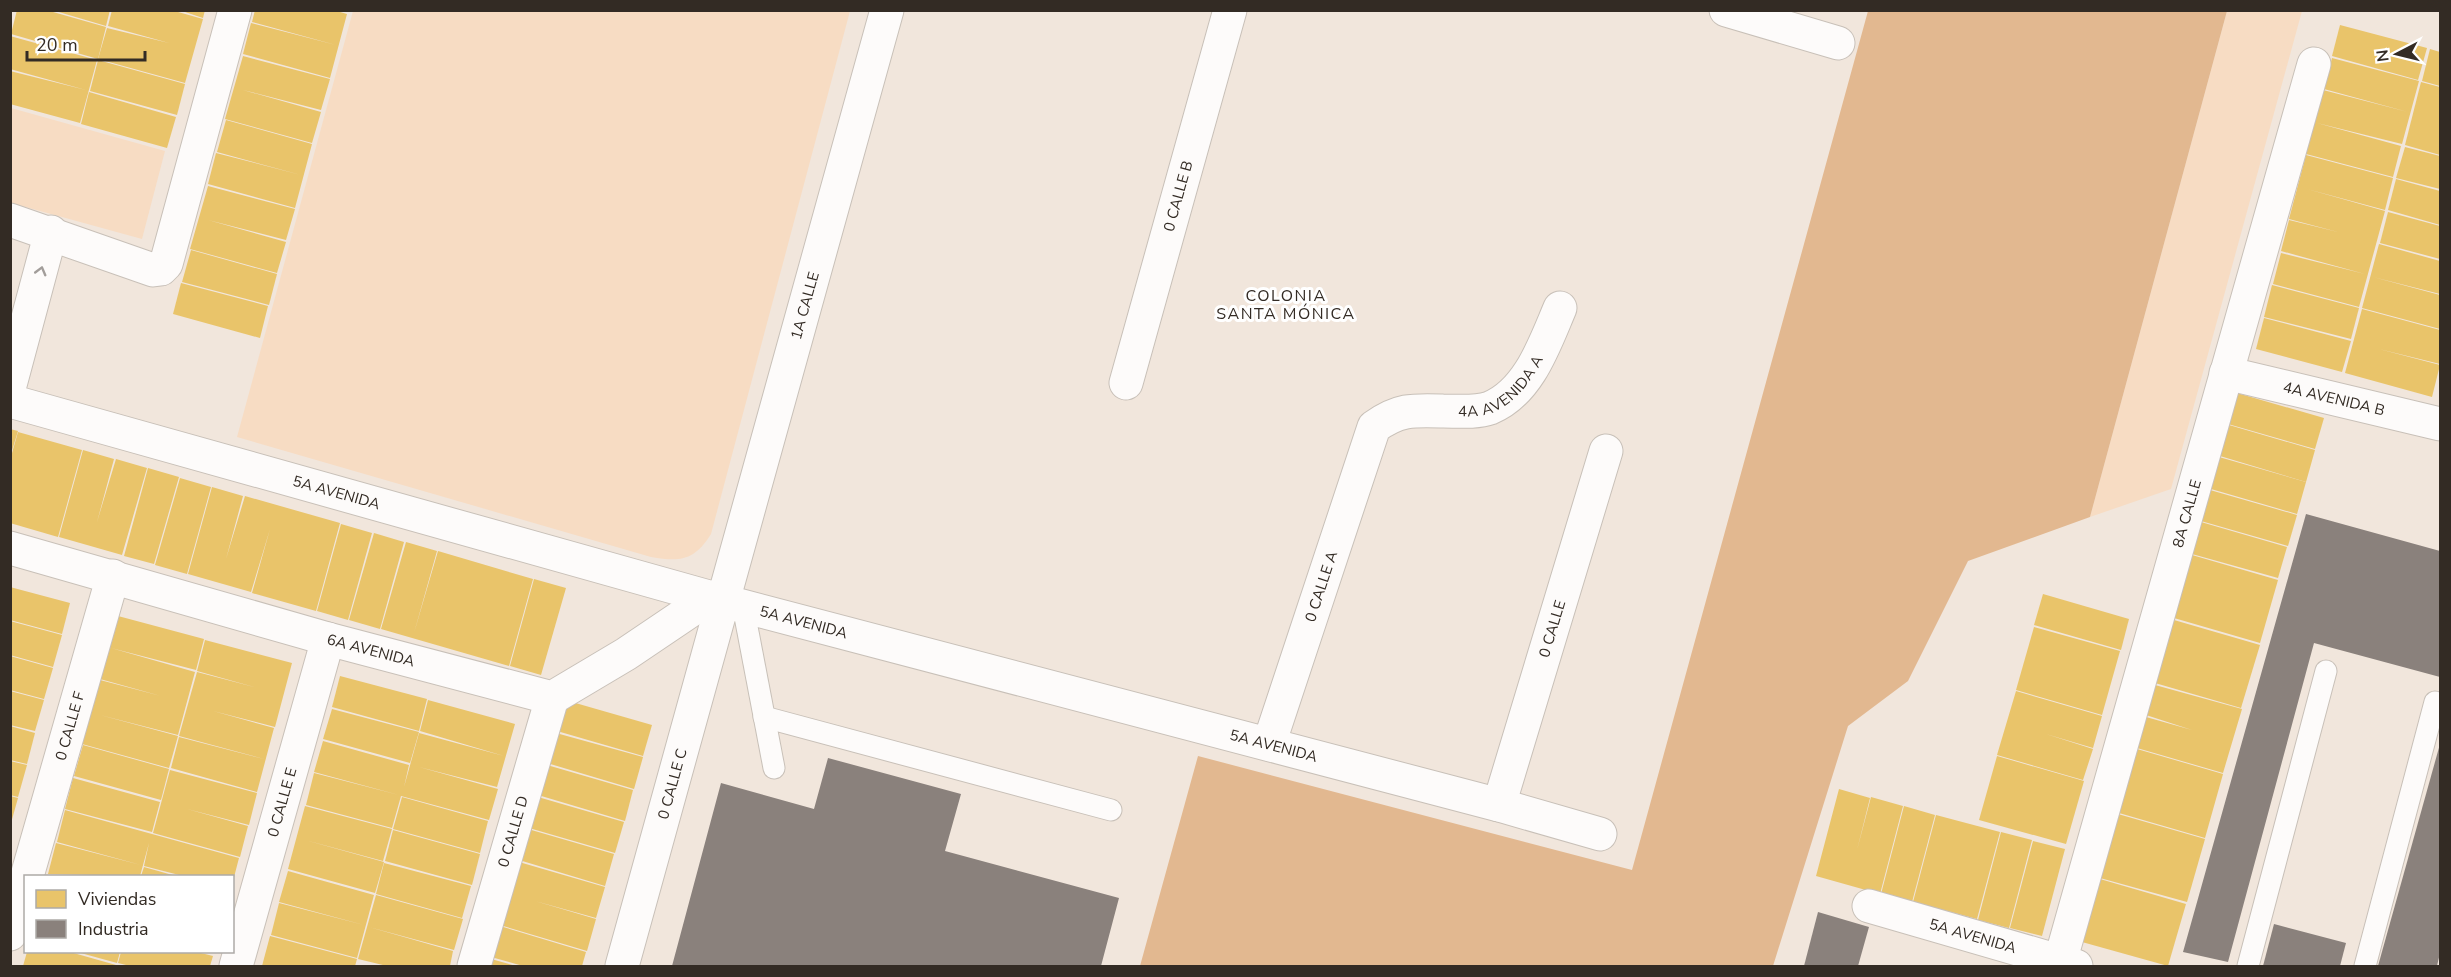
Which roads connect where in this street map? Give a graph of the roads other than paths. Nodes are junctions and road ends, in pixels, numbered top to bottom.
1 (235, 10) edge
2 (887, 10) edge
3 (1230, 10) edge
4 (1726, 10) edge
5 (1838, 43) dead end
6 (2314, 64) dead end
7 (10, 220) edge
8 (51, 232) junction
9 (1560, 308) dead end
10 (2226, 374) junction
11 (1126, 383) dead end
12 (10, 385) edge
13 (10, 401) edge
14 (2440, 424) edge
15 (1374, 427) joint
16 (1606, 451) dead end
17 (10, 548) edge
18 (113, 576) junction
19 (725, 602) junction
20 (328, 639) junction
21 (2326, 671) dead end
22 (552, 698) junction
23 (2435, 702) dead end
24 (764, 717) junction
25 (1269, 744) junction
26 (774, 768) dead end
27 (1499, 805) junction
28 (1111, 810) dead end
29 (1600, 834) dead end
30 (27, 875) edge
31 (24, 888) edge
32 (1869, 906) dead end
33 (10, 934) edge
34 (2065, 965) edge
35 (236, 966) edge
36 (474, 966) edge
37 (621, 966) edge
38 (2248, 966) edge
39 (2365, 966) edge

1 - 8 street
2 - 19 street, 1A CALLE
3 - 11 street, 0 CALLE B
4 - 5 street
6 - 10 street, 8A CALLE
7 - 8 street
12 -> 8 street
9 - 15 street, 4A AVENIDA A
10 - 14 street, 4A AVENIDA B
10 - 34 street, 8A CALLE
13 - 19 street, 5A AVENIDA
15 - 25 street, 0 CALLE A
16 - 27 street, 0 CALLE
17 - 18 street, 6A AVENIDA
18 - 20 street, 6A AVENIDA
18 - 30 street, 0 CALLE F
19 - 22 street
19 - 24 lane
19 - 25 street, 5A AVENIDA
19 - 37 street, 0 CALLE C
20 - 22 street, 6A AVENIDA
20 - 35 street, 0 CALLE E
21 - 38 lane
22 - 36 street, 0 CALLE D
23 - 39 lane
24 - 26 lane
24 - 28 lane
25 - 27 street, 5A AVENIDA
27 - 29 street, 5A AVENIDA
31 - 33 street
32 - 34 street, 5A AVENIDA

